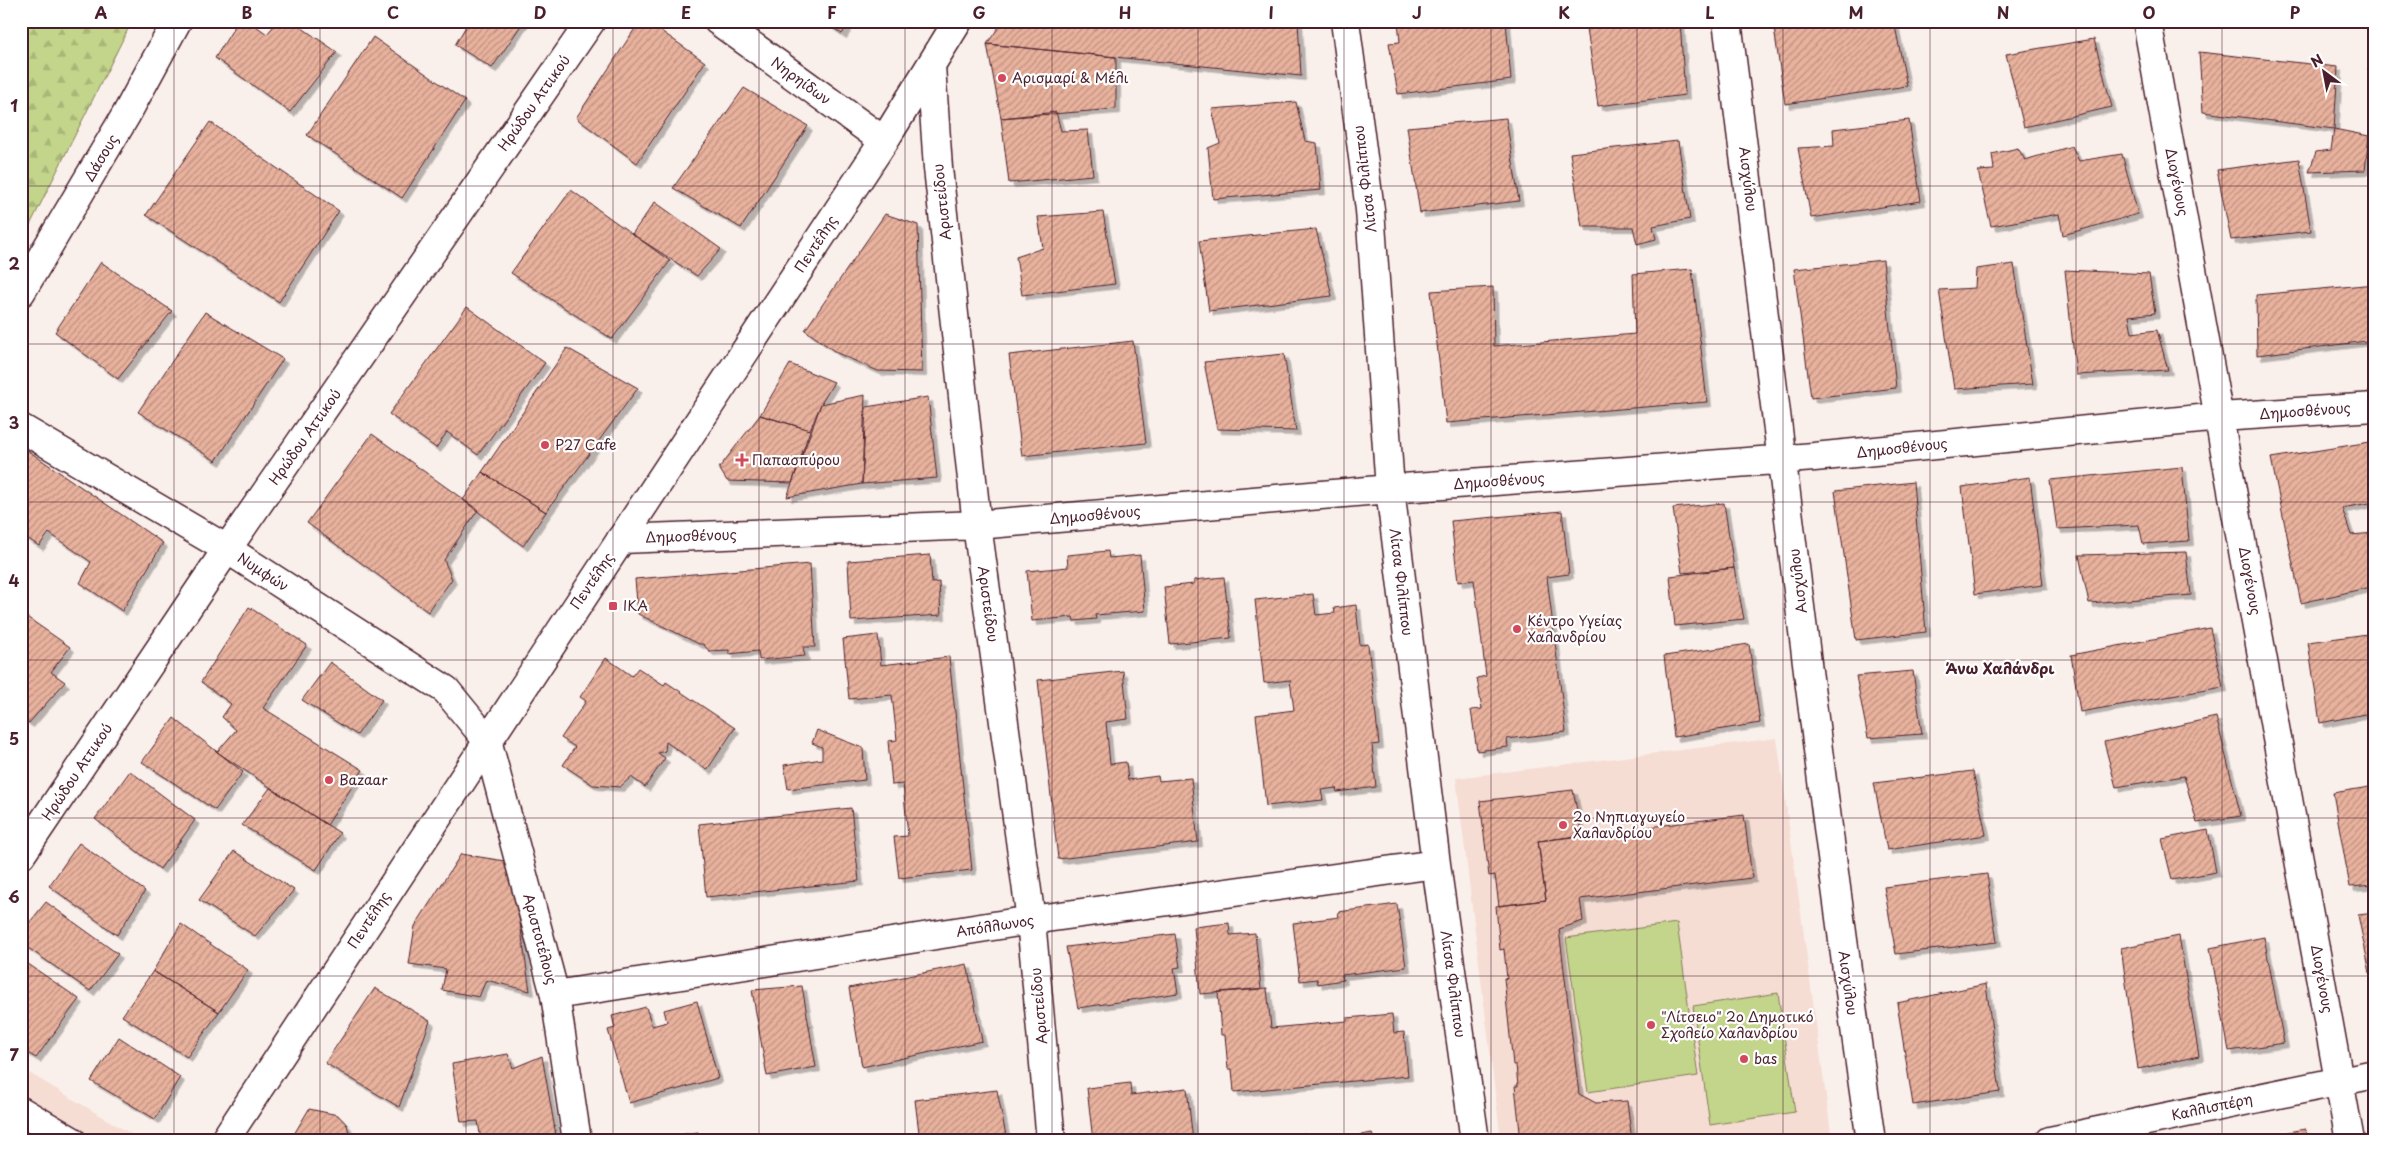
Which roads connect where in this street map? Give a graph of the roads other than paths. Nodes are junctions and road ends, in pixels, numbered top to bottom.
1 (177, 21) edge
2 (591, 21) edge
3 (718, 21) edge
4 (958, 21) edge
5 (1345, 21) edge
6 (1727, 21) edge
7 (2147, 21) edge
8 (931, 66) junction
9 (884, 141) junction
10 (21, 292) edge
11 (2375, 407) edge
12 (2220, 416) junction
13 (21, 428) edge
14 (1783, 459) junction
15 (1390, 489) junction
16 (977, 525) junction
17 (621, 539) junction
18 (227, 549) junction
19 (487, 740) junction
20 (21, 854) edge
21 (1436, 864) junction
22 (1031, 920) junction
23 (555, 995) junction
24 (2375, 1074) edge
25 (2340, 1081) junction
26 (21, 1111) edge
27 (72, 1141) edge
28 (224, 1141) edge
29 (577, 1141) edge
30 (1051, 1141) edge
31 (1475, 1141) edge
32 (1871, 1141) edge
33 (2050, 1141) edge
34 (2350, 1141) edge

1 - 10 street, Δάσους
2 - 18 street, Ηρώδου Αττικού
3 - 9 street, Νηρηίδων
4 - 8 street, Πεντέλης
5 - 15 street, Λίτσα Φιλίππου
6 - 14 street, Αισχύλου
7 - 12 street, Διογένους
8 - 9 street, Πεντέλης
8 - 16 street, Αριστείδου
9 - 17 street, Πεντέλης
11 - 12 street, Δημοσθένους
12 - 14 street, Δημοσθένους
12 - 25 street, Διογένους
13 - 18 street, Νυμφών
14 - 15 street, Δημοσθένους
14 - 32 street, Αισχύλου
15 - 16 street, Δημοσθένους
15 - 21 street, Λίτσα Φιλίππου
16 - 17 street, Δημοσθένους
16 - 22 street, Αριστείδου
17 - 19 street, Πεντέλης
18 - 19 street, Νυμφών
18 - 20 street, Ηρώδου Αττικού
19 - 23 street, Αριστοτέλους
19 - 28 street, Πεντέλης
21 - 22 street, Απόλλωνος
21 - 31 street, Λίτσα Φιλίππου
22 - 23 street, Απόλλωνος
22 - 30 street, Αριστείδου
23 - 29 street, Αριστοτέλους
24 - 25 street, Καλλισπέρη
25 - 33 street, Καλλισπέρη
25 - 34 street, Διογένους
26 - 27 street

